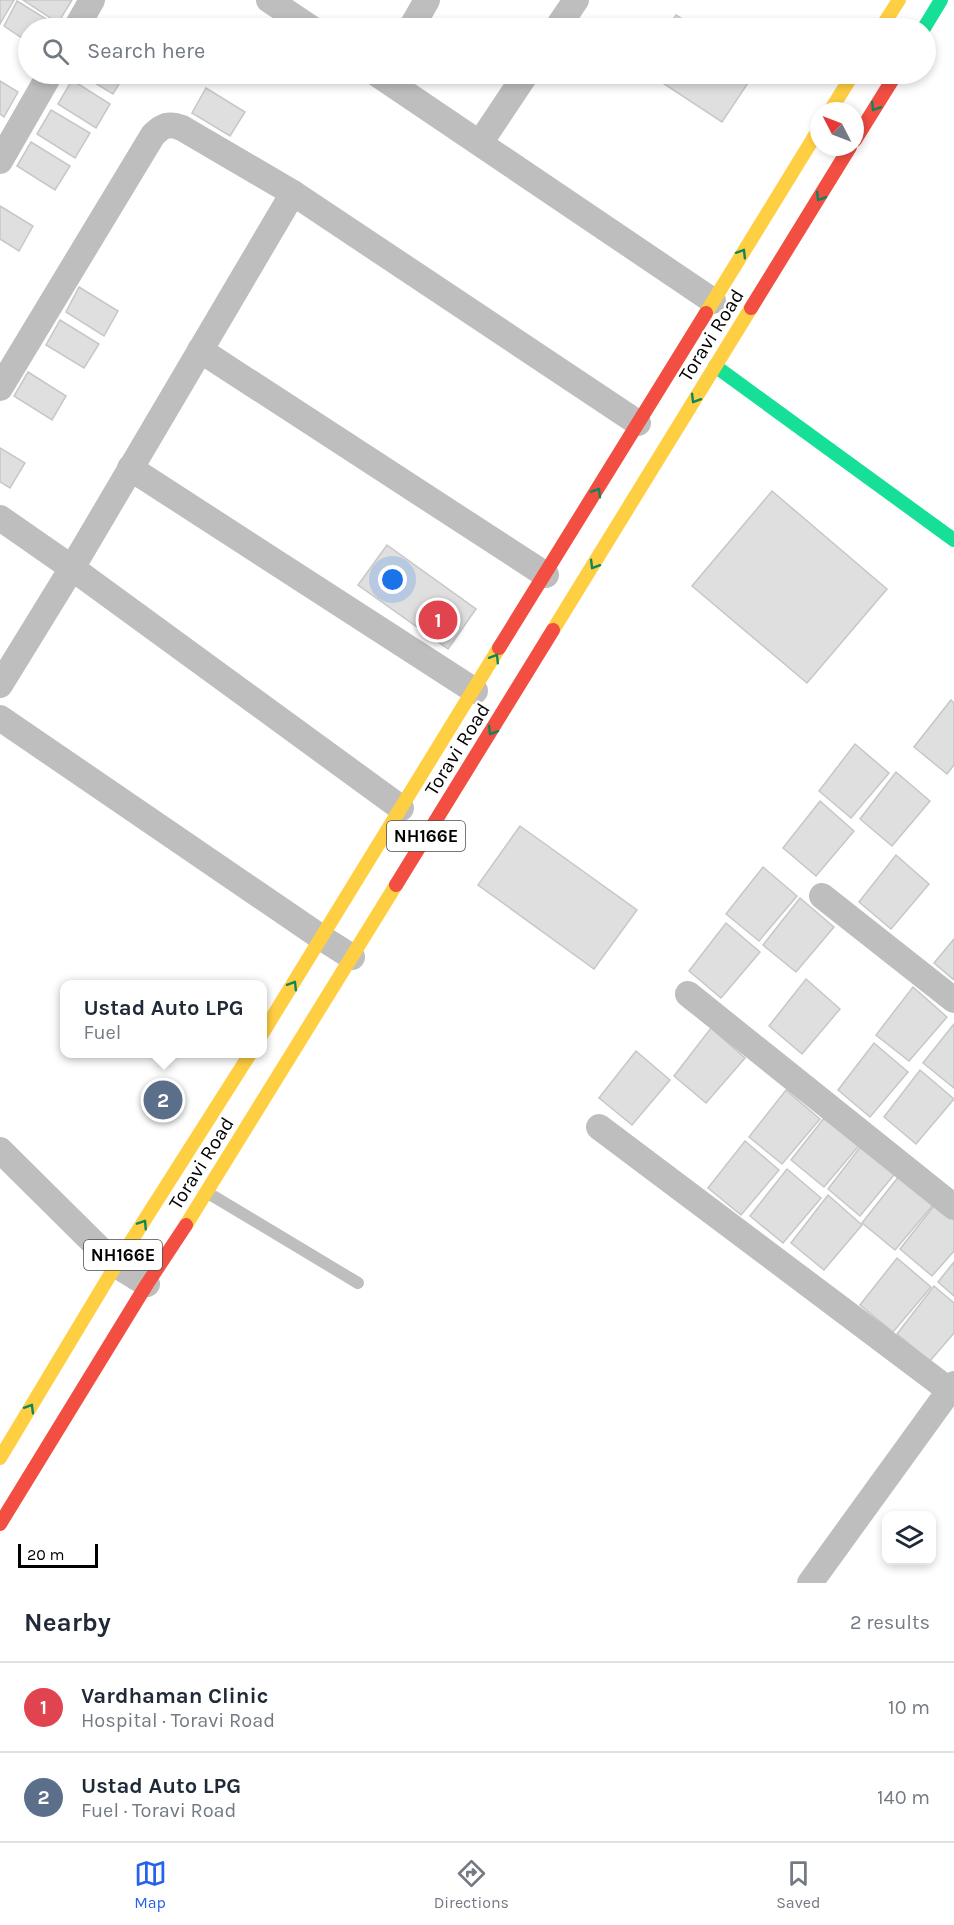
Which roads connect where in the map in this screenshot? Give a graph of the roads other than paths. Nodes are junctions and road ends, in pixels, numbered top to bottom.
1 (92, 0) edge
2 (269, 0) edge
3 (427, 0) edge
4 (576, 0) edge
5 (899, 0) edge
6 (941, 0) edge
7 (82, 18) edge
8 (296, 18) edge
9 (417, 18) edge
10 (564, 18) edge
11 (887, 18) edge
12 (930, 18) edge
13 (44, 84) edge
14 (395, 84) edge
15 (519, 84) edge
16 (847, 84) edge
17 (890, 84) edge
18 (836, 102) edge
19 (864, 126) edge
20 (480, 143) junction
21 (810, 144) edge
22 (844, 156) edge
23 (0, 160) edge
24 (293, 193) junction
25 (713, 301) junction
26 (200, 350) junction
27 (715, 366) junction
28 (0, 388) edge
29 (638, 423) junction
30 (130, 468) junction
31 (0, 518) edge
32 (954, 540) edge
33 (72, 568) junction
34 (546, 575) junction
35 (8, 654) edge
36 (0, 685) edge
37 (475, 691) junction
38 (0, 718) edge
39 (401, 808) junction
40 (822, 896) dead end
41 (322, 938) junction
42 (352, 957) junction
43 (687, 994) dead end
44 (954, 1000) edge
45 (267, 1026) edge
46 (247, 1058) edge
47 (599, 1126) dead end
48 (0, 1150) edge
49 (207, 1192) junction
50 (954, 1207) edge
51 (116, 1265) junction
52 (358, 1283) dead end
53 (147, 1284) junction
54 (952, 1387) edge
55 (0, 1458) edge
56 (0, 1524) edge
57 (810, 1583) edge

1 - 7 street
2 - 8 street
3 - 9 street
4 - 10 street
5 - 11 main road
6 - 12 main road
13 - 23 street
14 - 20 street
15 - 20 street
16 - 18 main road
17 -> 19 main road
20 - 25 street
25 -> 21 main road, Toravi Road / NH166E
22 -> 27 main road, Toravi Road / NH166E
24 - 26 street
24 - 28 street
24 - 29 street
25 - 29 main road, Toravi Road / NH166E
26 - 30 street
26 - 34 street
27 - 32 main road
27 -> 42 main road, Toravi Road / NH166E
34 -> 29 main road, Toravi Road / NH166E
30 - 33 street
30 - 37 street
31 - 33 street
33 - 35 street
33 - 39 street
37 -> 34 main road, Toravi Road / NH166E
35 - 36 street
37 - 39 main road, Toravi Road / NH166E
38 - 41 street
39 - 41 main road, Toravi Road / NH166E
40 - 44 street
41 - 42 street
45 -> 41 main road, Toravi Road / NH166E
42 - 49 main road, Toravi Road / NH166E
43 - 50 street
51 -> 46 main road, Toravi Road / NH166E
47 - 54 street
48 - 51 street
49 - 52 lane
49 - 53 main road, Toravi Road / NH166E
51 - 53 street
55 -> 51 main road, Toravi Road / NH166E
53 - 56 main road, Toravi Road / NH166E
54 - 57 street

